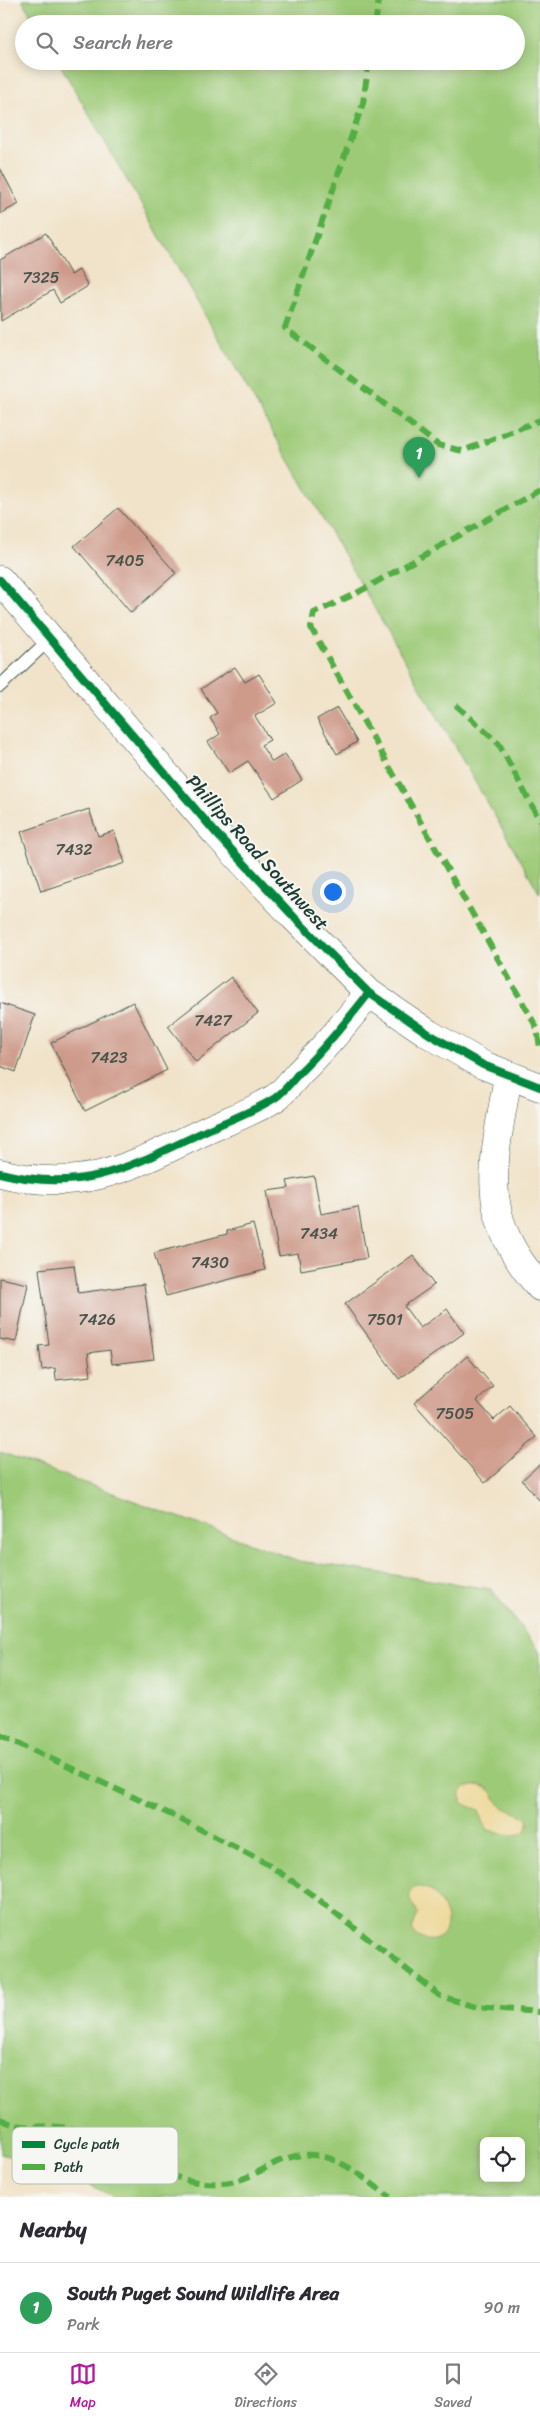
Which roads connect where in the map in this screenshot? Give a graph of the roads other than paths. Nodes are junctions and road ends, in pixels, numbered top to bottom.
1 (0, 580) edge
2 (50, 639) junction
3 (0, 686) edge
4 (369, 993) junction
5 (508, 1076) junction
6 (540, 1087) edge
7 (0, 1173) edge
8 (540, 1287) edge

1 - 2 street, Phillips Road Southwest
2 - 3 lane
2 - 4 street, Phillips Road Southwest
4 - 5 street, Phillips Road Southwest
4 - 7 street
5 - 6 street, Phillips Road Southwest
5 - 8 street

